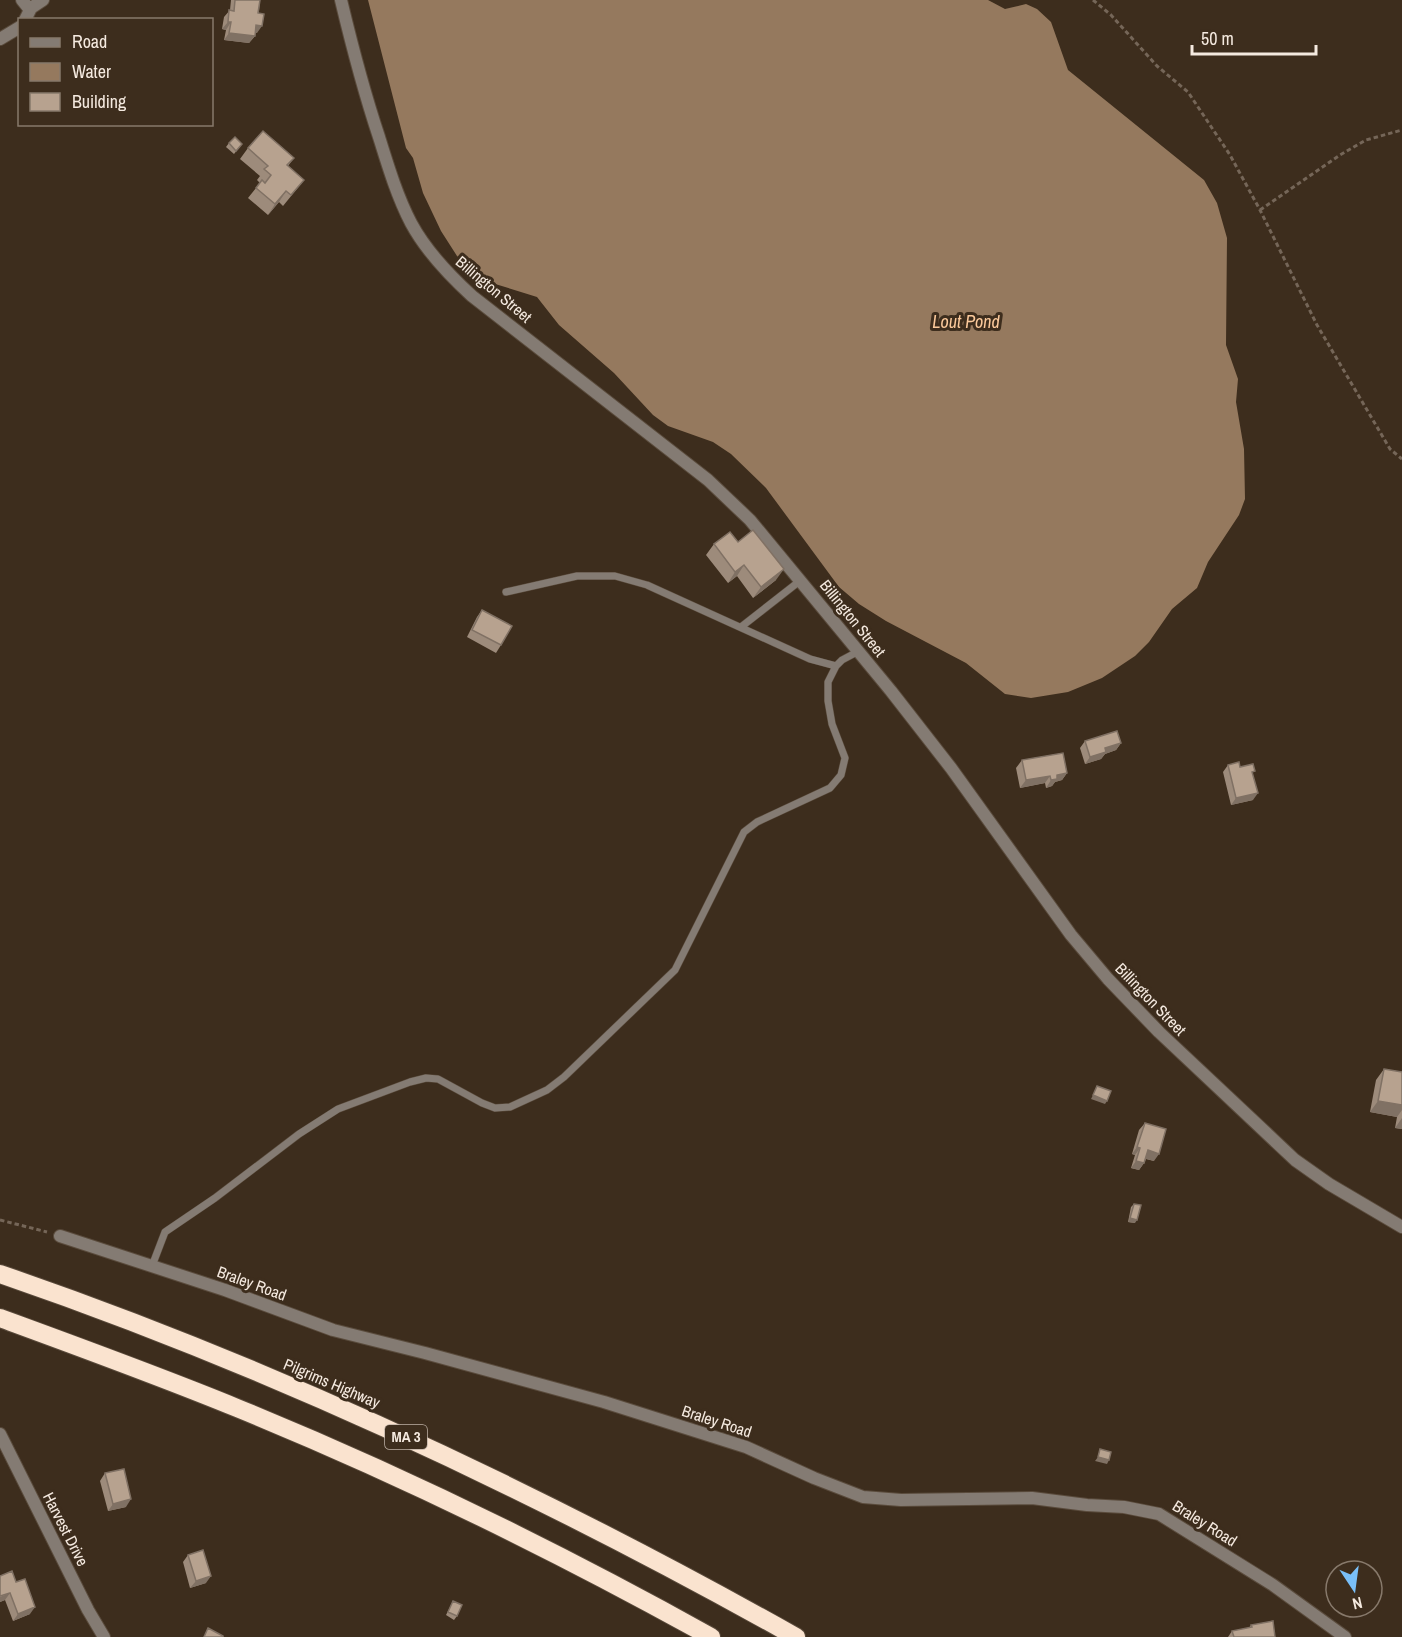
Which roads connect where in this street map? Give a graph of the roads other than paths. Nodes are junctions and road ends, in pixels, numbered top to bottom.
1 (43, 0) edge
2 (341, 0) edge
3 (26, 10) edge
4 (18, 28) edge
5 (0, 39) edge
6 (801, 580) junction
7 (506, 592) dead end
8 (741, 627) junction
9 (859, 651) junction
10 (836, 666) junction
11 (1402, 1227) edge
12 (60, 1236) road end
13 (152, 1266) junction
14 (0, 1274) edge
15 (0, 1318) edge
16 (0, 1434) edge
17 (104, 1637) edge
18 (711, 1637) edge
19 (796, 1637) edge
20 (1345, 1637) edge

1 - 3 street
2 - 6 street, Billington Street
4 - 5 street
6 - 8 lane
6 - 9 street, Billington Street
7 - 8 lane
8 - 10 lane
9 - 10 lane
9 - 11 street, Billington Street
10 - 13 lane
12 - 13 street, Braley Road
13 - 20 street, Braley Road
14 - 19 highway, Pilgrims Highway / MA 3
15 - 18 highway, MA 3
16 - 17 street, Harvest Drive

